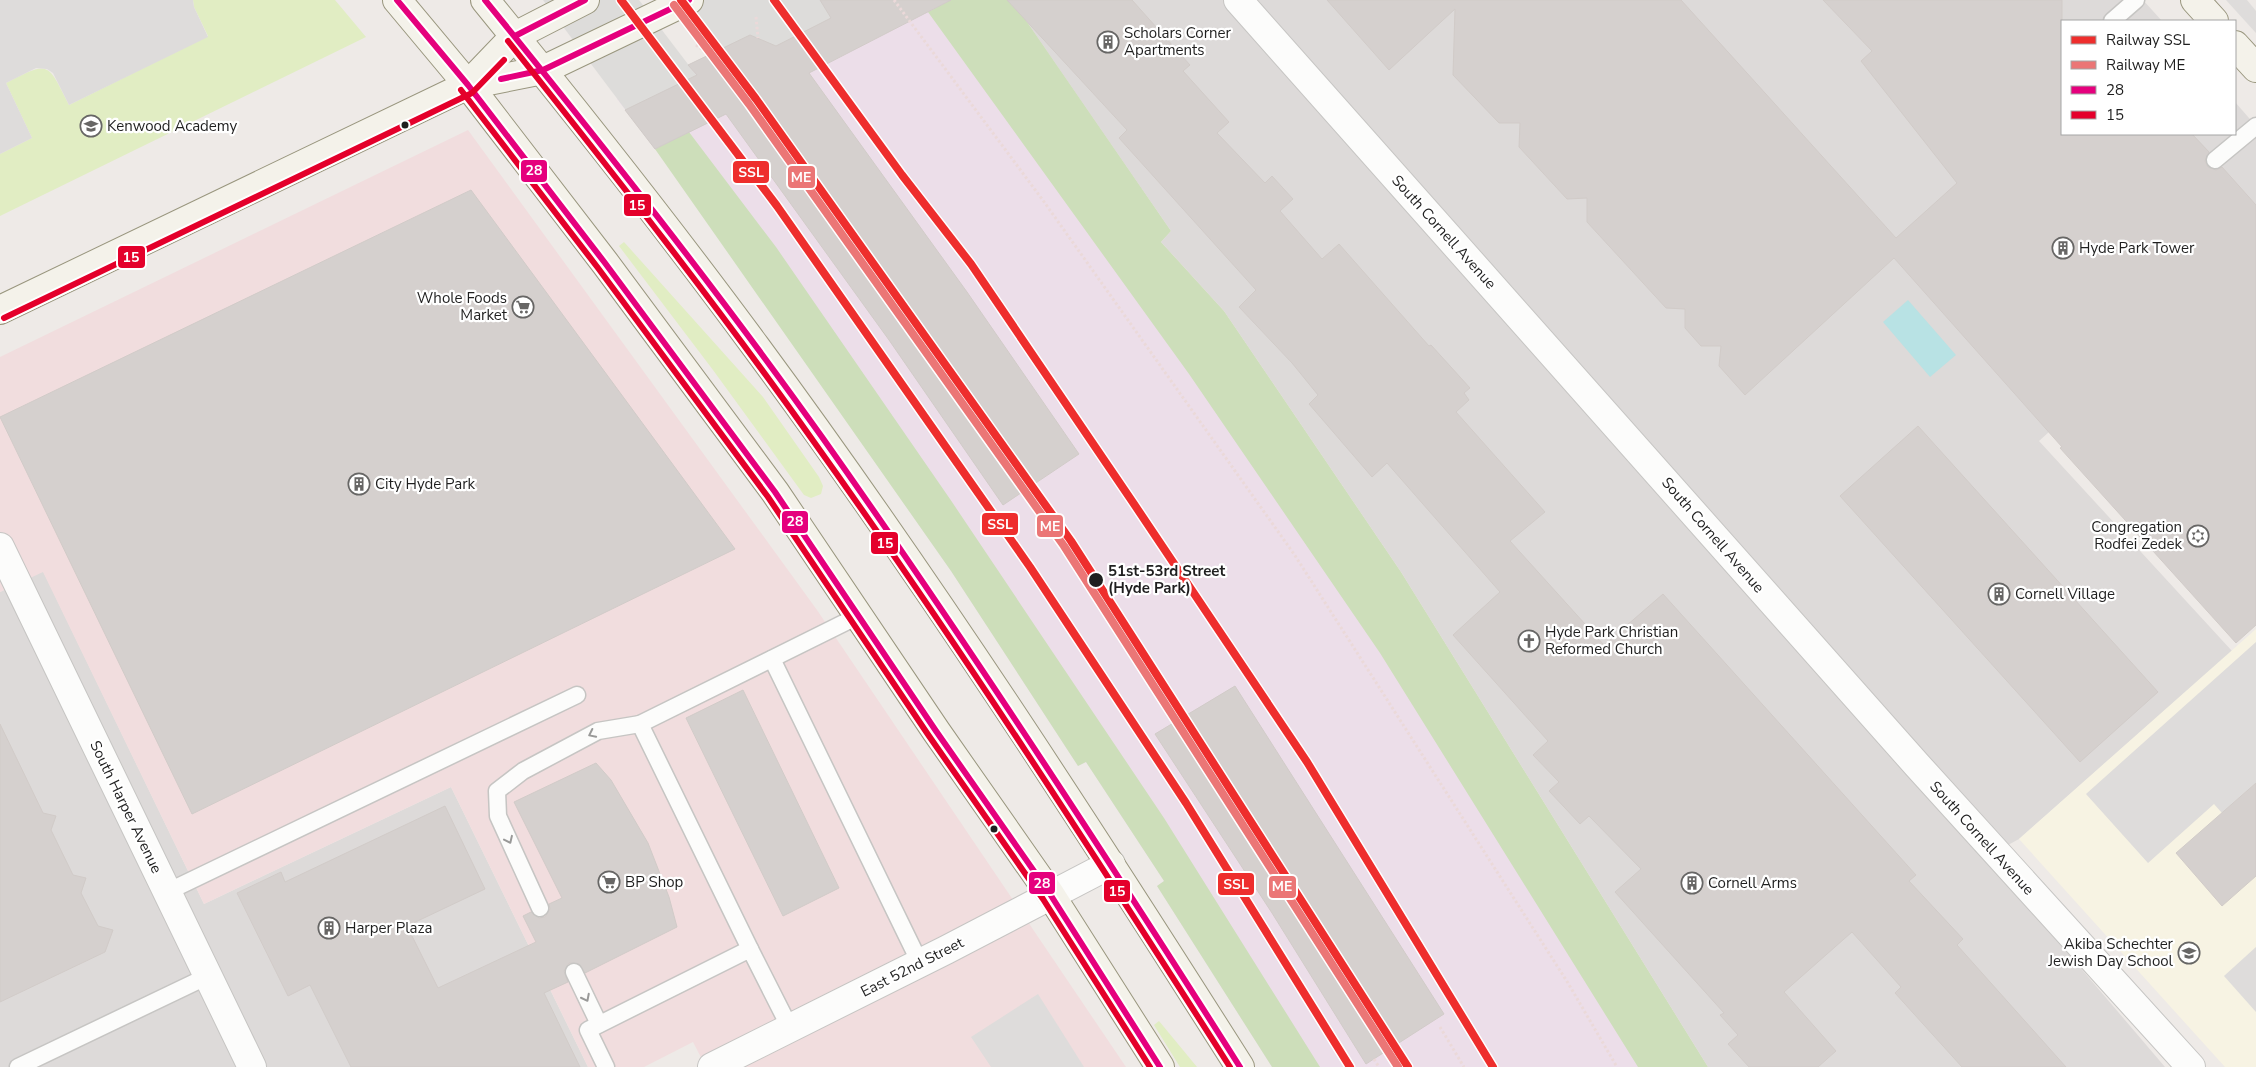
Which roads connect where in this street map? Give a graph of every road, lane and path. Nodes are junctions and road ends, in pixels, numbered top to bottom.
1 (398, 0) edge
2 (485, 0) edge
3 (585, 0) edge
4 (690, 0) edge
5 (894, 0) edge
6 (1238, 0) edge
7 (2136, 0) edge
8 (2194, 0) edge
9 (756, 16) dead end
10 (2113, 20) edge
11 (2213, 20) edge
12 (515, 36) junction
13 (758, 38) dead end
14 (696, 45) dead end
15 (2236, 45) edge
16 (716, 59) dead end
17 (2256, 68) edge
18 (542, 70) junction
19 (468, 86) junction
20 (2256, 126) edge
21 (2215, 160) dead end
22 (0, 310) edge
23 (0, 547) edge
24 (858, 616) junction
25 (772, 659) junction
26 (577, 695) dead end
27 (640, 724) junction
28 (1111, 864) junction
29 (167, 892) junction
30 (1050, 894) junction
31 (540, 908) dead end
32 (750, 949) junction
33 (920, 963) junction
34 (574, 972) dead end
35 (208, 976) junction
36 (599, 1024) junction
37 (1440, 1027) dead end
38 (790, 1028) junction
39 (1374, 1059) dead end
40 (18, 1067) edge
41 (252, 1067) edge
42 (606, 1067) edge
43 (712, 1067) edge
44 (1160, 1067) edge
45 (1240, 1067) edge
46 (1379, 1067) edge
47 (1464, 1067) edge
48 (1618, 1067) edge
49 (2191, 1067) edge

1 - 19 main road
2 - 12 main road
3 - 12 main road
4 - 18 main road
5 - 48 path
6 - 49 street, South Cornell Avenue
7 - 10 lane
8 - 11 main road
9 - 13 path
12 - 18 main road
12 - 19 main road
14 - 16 path
15 - 17 main road
18 - 19 main road
18 - 28 main road
19 - 22 main road
19 - 24 main road
20 - 21 lane
23 - 29 street, South Harper Avenue
24 - 25 lane
24 - 30 main road
25 - 27 lane
25 - 33 lane
26 - 29 lane
27 -> 31 lane
27 - 32 lane
28 - 30 street, East 52nd Street
28 - 45 main road
29 - 35 street, South Harper Avenue
30 - 33 street, East 52nd Street
30 - 44 main road
32 - 36 lane
32 - 38 lane
33 - 38 street, East 52nd Street
34 -> 36 lane
35 - 40 lane
35 - 41 street, South Harper Avenue
36 - 42 lane
37 - 47 path
38 - 43 street, East 52nd Street
39 - 46 path

